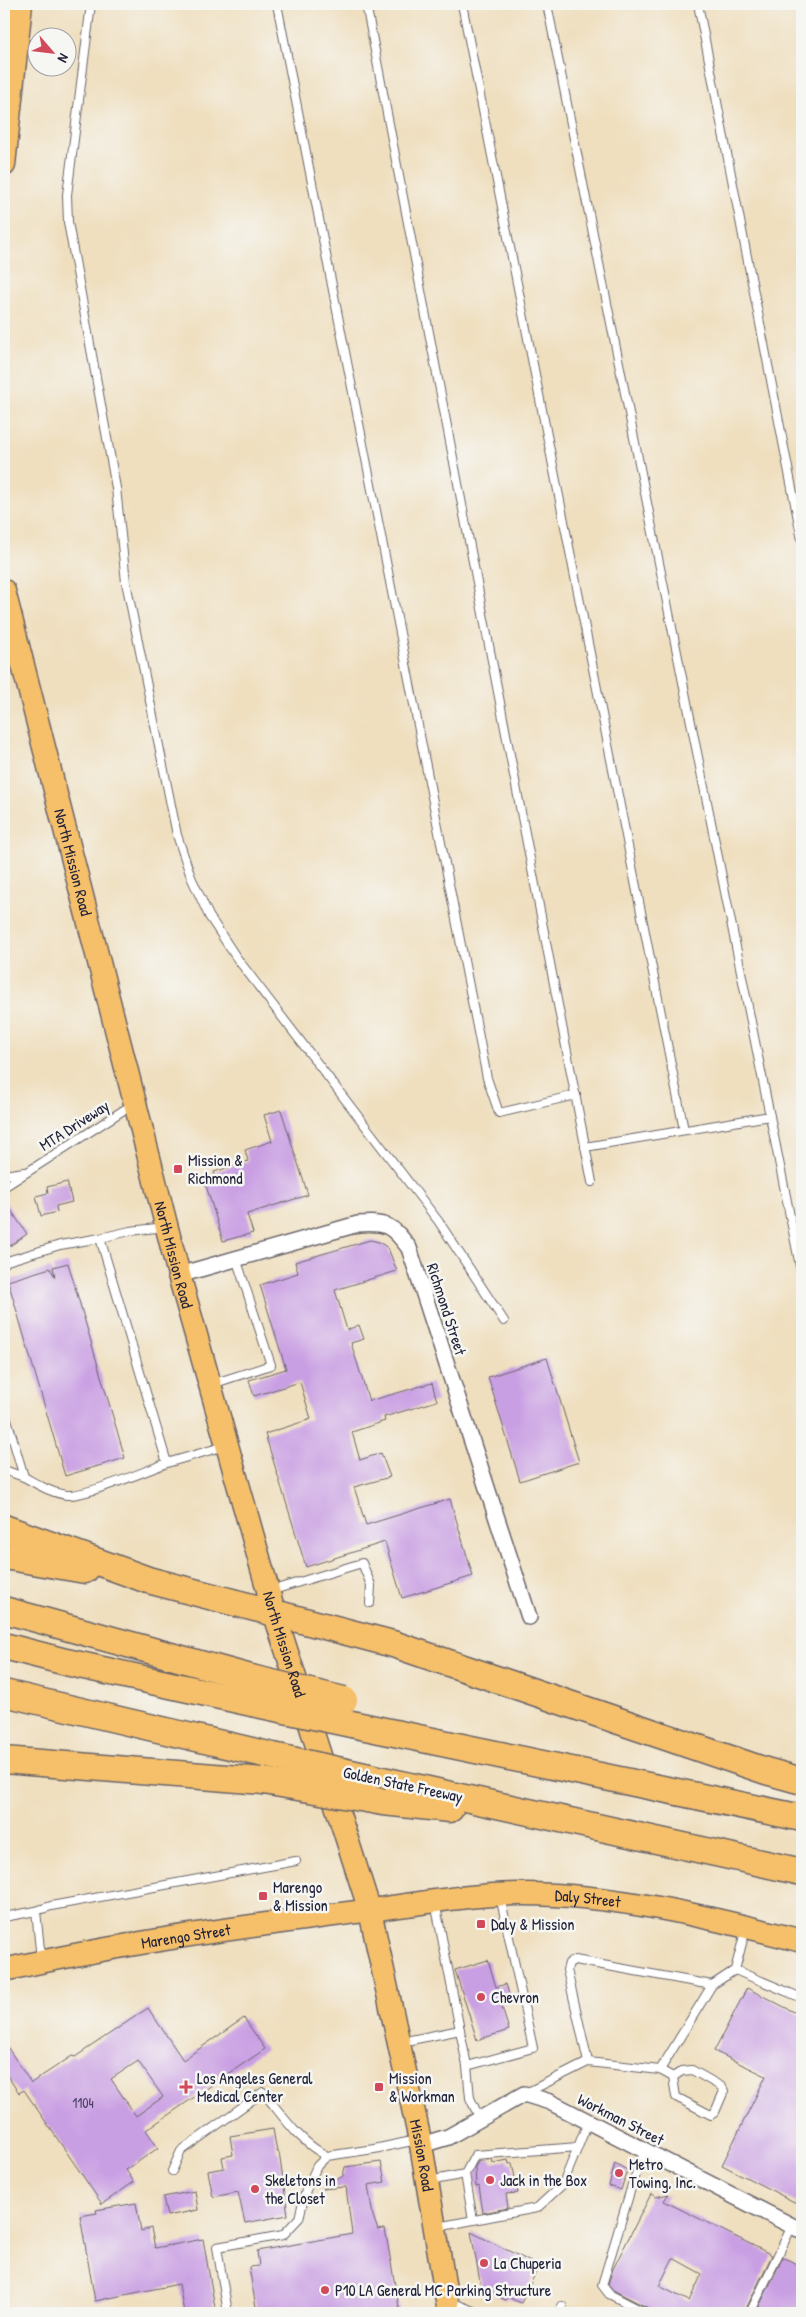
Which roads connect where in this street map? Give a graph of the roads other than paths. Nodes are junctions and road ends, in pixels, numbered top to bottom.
1 (20, 4) edge
2 (91, 4) edge
3 (278, 4) edge
4 (366, 4) edge
5 (462, 4) edge
6 (547, 4) edge
7 (698, 4) edge
8 (4, 165) edge
9 (802, 540) edge
10 (4, 591) edge
11 (576, 1095) junction
12 (134, 1103) junction
13 (770, 1116) junction
14 (684, 1130) junction
15 (586, 1146) junction
16 (28, 1171) junction
17 (4, 1175) edge
18 (592, 1182) dead end
19 (4, 1187) edge
20 (167, 1226) junction
21 (100, 1238) junction
22 (236, 1258) junction
23 (5, 1262) edge
24 (179, 1275) junction
25 (802, 1276) edge
26 (504, 1321) dead end
27 (210, 1384) junction
28 (4, 1413) edge
29 (227, 1445) junction
30 (168, 1463) junction
31 (4, 1470) edge
32 (24, 1476) junction
33 (4, 1528) edge
34 (4, 1556) edge
35 (148, 1580) junction
36 (271, 1603) junction
37 (370, 1603) dead end
38 (4, 1610) edge
39 (529, 1617) dead end
40 (4, 1646) edge
41 (252, 1690) junction
42 (4, 1694) edge
43 (422, 1738) junction
44 (4, 1760) edge
45 (802, 1781) edge
46 (802, 1818) edge
47 (581, 1823) junction
48 (296, 1861) dead end
49 (802, 1872) edge
50 (500, 1896) junction
51 (434, 1900) junction
52 (36, 1911) junction
53 (370, 1911) junction
54 (4, 1917) edge
55 (747, 1926) junction
56 (802, 1941) edge
57 (41, 1962) junction
58 (4, 1970) edge
59 (735, 1970) junction
60 (712, 1985) junction
61 (802, 1998) edge
62 (460, 2030) junction
63 (397, 2042) junction
64 (588, 2062) junction
65 (467, 2066) junction
66 (660, 2070) junction
67 (673, 2077) junction
68 (524, 2094) junction
69 (480, 2119) junction
70 (588, 2122) junction
71 (420, 2142) junction
72 (578, 2147) junction
73 (645, 2151) junction
74 (328, 2156) junction
75 (172, 2171) dead end
76 (465, 2174) junction
77 (427, 2182) junction
78 (473, 2220) junction
79 (435, 2227) junction
80 (797, 2228) edge
81 (562, 2306) dead end
82 (448, 2307) edge
83 (228, 2313) edge
84 (478, 2313) edge
85 (558, 2313) edge
86 (646, 2313) edge
87 (750, 2313) edge

1 - 8 main road
2 - 26 lane
3 - 11 lane
4 - 11 lane
5 - 14 lane
6 - 13 lane
7 - 9 lane
10 - 12 main road, North Mission Road
11 - 15 lane
12 - 16 lane, MTA Driveway
12 - 20 main road, North Mission Road
13 - 14 lane
13 - 25 lane
14 - 15 lane
15 - 18 lane
16 - 17 lane
16 - 19 lane, MTA Driveway
20 - 21 lane
20 - 24 main road, North Mission Road
21 - 23 lane
21 - 30 lane
22 - 24 street, Richmond Street
22 - 27 lane
22 - 39 street, Richmond Street
24 - 27 main road, North Mission Road
27 - 29 main road, North Mission Road
28 - 32 lane
29 - 30 lane
29 - 36 main road, North Mission Road
30 - 32 lane
31 - 32 lane
33 - 35 highway
34 - 35 highway
35 - 36 highway
36 - 37 lane
36 - 45 highway
36 - 53 main road, North Mission Road
38 - 41 highway
40 - 41 highway
41 - 43 highway, bridge
41 - 43 highway, bridge
42 - 47 highway, Golden State Freeway, bridge
43 - 46 highway
44 - 47 highway, bridge
47 - 49 highway, Golden State Freeway
48 - 52 lane
50 - 51 main road, Daly Street
50 - 55 main road, Daly Street
50 - 65 lane
51 - 53 main road, Daly Street
51 - 62 lane
52 - 54 lane
52 - 57 lane
53 - 57 main road, Marengo Street
53 - 63 main road, Mission Road
55 - 56 main road, Daly Street
55 - 59 lane
57 - 58 main road, Marengo Street
59 - 60 lane
59 - 61 lane
60 - 64 lane
60 - 66 lane
62 - 63 lane
62 - 65 lane
63 - 71 main road, Mission Road
64 - 66 lane
64 - 68 lane
65 - 69 lane
66 - 67 lane
67 - 67 lane
68 - 69 street
68 - 70 street, Workman Street
69 - 71 street
70 - 72 lane
70 - 73 street, Workman Street
71 - 74 lane
71 - 77 main road, Mission Road
72 - 76 lane
72 - 78 lane
73 - 80 street, Workman Street
73 - 86 lane
74 - 75 lane
74 - 83 lane
76 - 77 lane
76 - 78 lane
77 - 79 main road, Mission Road
78 - 79 lane
79 - 82 main road, Mission Road
80 - 87 lane
81 - 85 lane
82 - 84 lane

